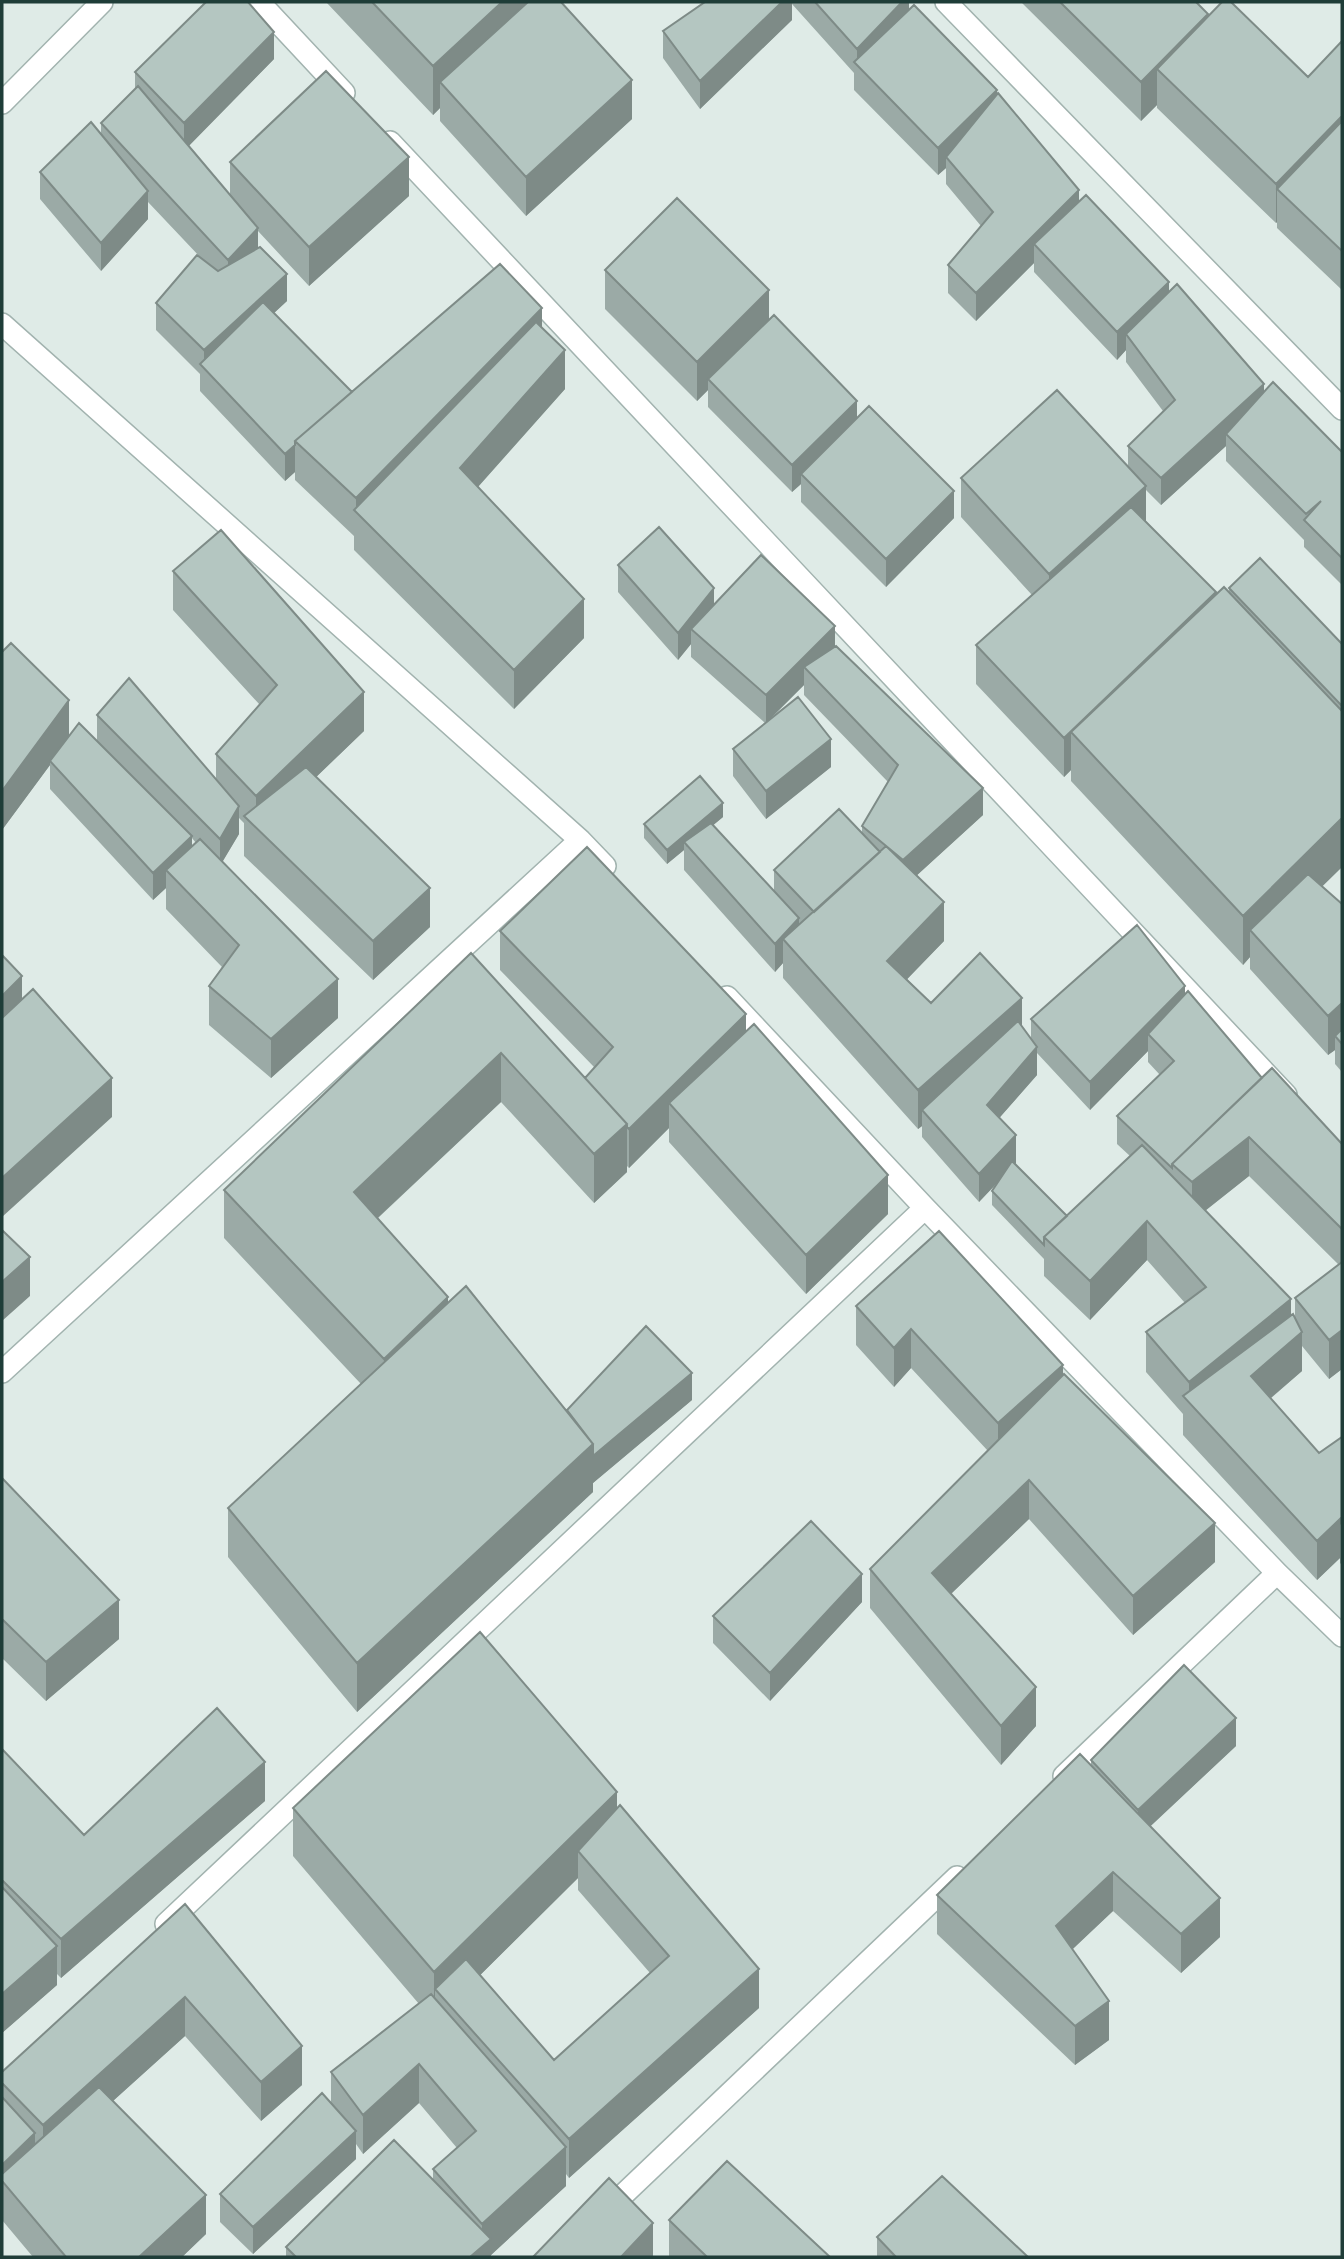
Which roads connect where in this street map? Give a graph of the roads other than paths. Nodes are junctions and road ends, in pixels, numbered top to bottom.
1 (102, 2) edge
2 (259, 2) edge
3 (946, 2) edge
4 (2, 103) edge
5 (354, 103) edge
6 (373, 123) edge
7 (2, 324) edge
8 (1342, 409) edge
9 (580, 840) junction
10 (617, 880) edge
11 (710, 979) edge
12 (1304, 1115) edge
13 (925, 1208) junction
14 (2, 1372) edge
15 (1277, 1573) junction
16 (1342, 1636) edge
17 (1044, 1794) edge
18 (973, 1862) edge
19 (152, 1937) edge
20 (588, 2228) edge

1 - 4 street
2 - 5 street
3 - 8 street
6 - 12 street
7 - 9 street
9 - 10 street
9 - 14 street
11 - 13 street
13 - 15 street
13 - 19 street
15 - 16 street
15 - 17 street
18 - 20 street

